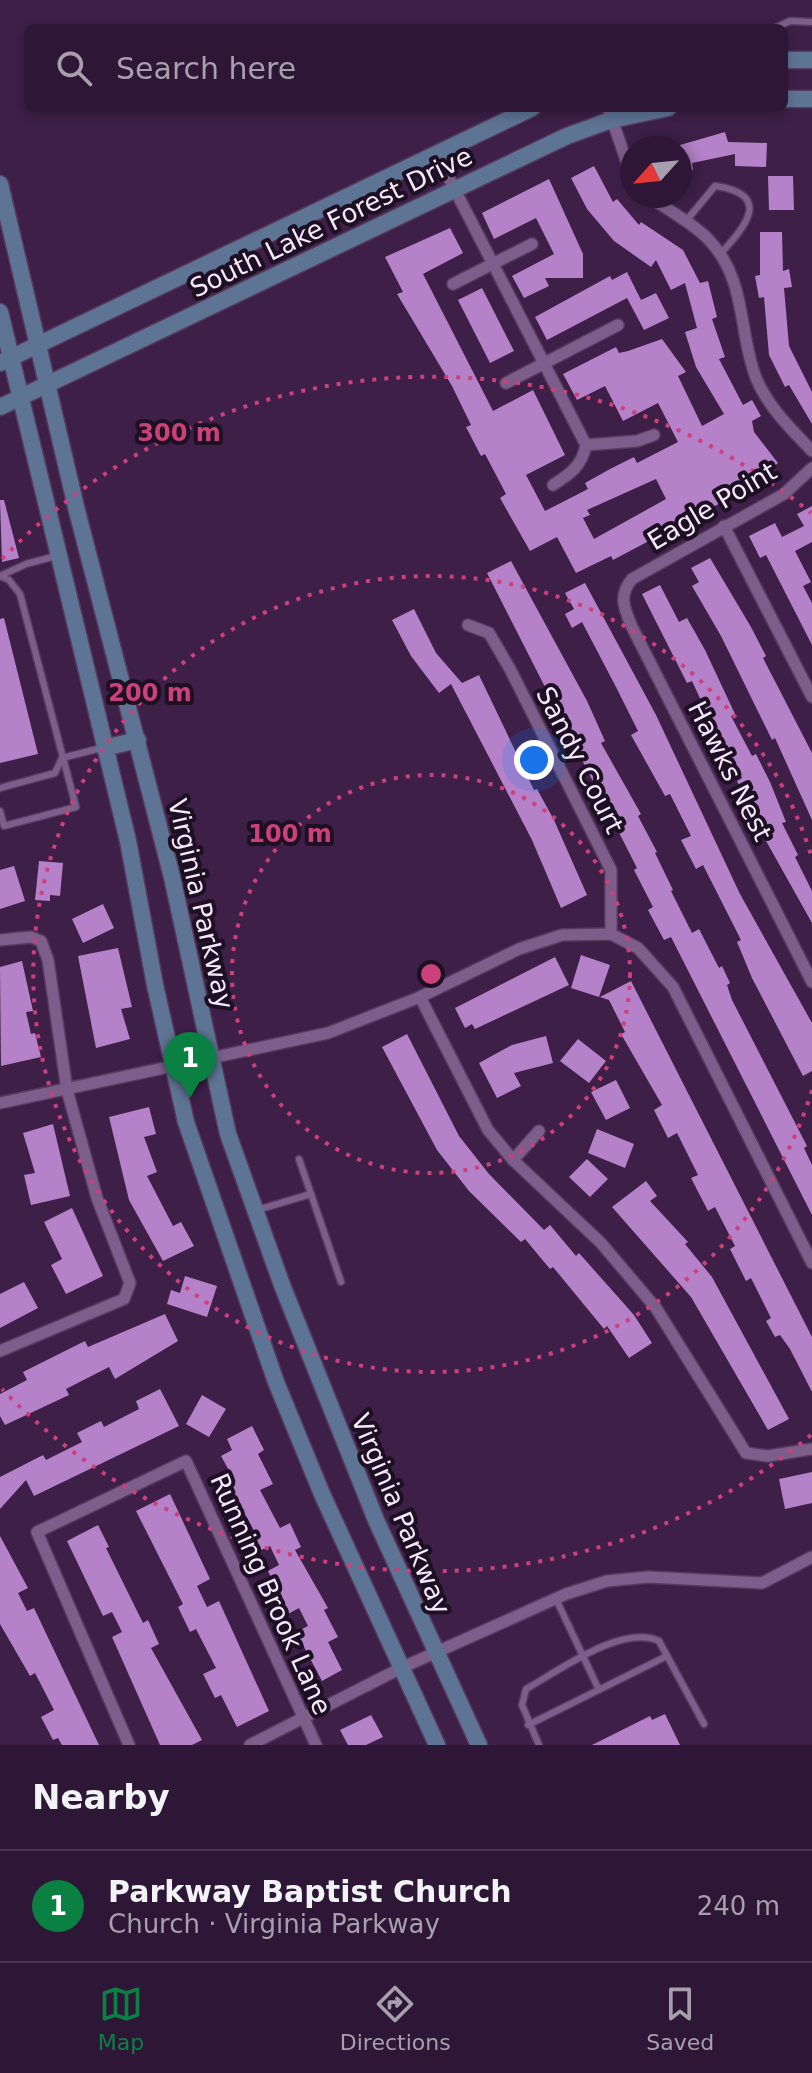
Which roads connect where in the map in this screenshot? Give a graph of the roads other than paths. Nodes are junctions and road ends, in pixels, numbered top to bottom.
1 (812, 22) edge
2 (784, 24) edge
3 (788, 60) edge
4 (812, 60) edge
5 (788, 99) edge
6 (812, 99) edge
7 (523, 112) edge
8 (610, 114) edge
9 (620, 143) edge
10 (436, 153) junction
11 (0, 184) edge
12 (454, 190) junction
13 (667, 208) edge
14 (686, 221) junction
15 (532, 244) dead end
16 (719, 255) junction
17 (492, 265) junction
18 (453, 284) dead end
19 (0, 312) edge
20 (618, 325) dead end
21 (40, 345) junction
22 (6, 360) edge
23 (542, 365) junction
24 (506, 383) dead end
25 (48, 384) junction
26 (20, 397) junction
27 (0, 407) edge
28 (654, 435) dead end
29 (586, 445) junction
30 (812, 451) edge
31 (812, 468) edge
32 (553, 485) dead end
33 (724, 526) junction
34 (57, 556) junction
35 (0, 576) edge
36 (632, 579) joint
37 (468, 625) dead end
38 (812, 697) edge
39 (138, 740) junction
40 (104, 748) junction
41 (62, 758) junction
42 (0, 788) edge
43 (0, 811) edge
44 (611, 934) junction
45 (0, 940) edge
46 (812, 982) edge
47 (420, 997) junction
48 (210, 1058) junction
49 (172, 1065) junction
50 (67, 1090) junction
51 (0, 1103) edge
52 (539, 1131) dead end
53 (299, 1159) dead end
54 (513, 1160) junction
55 (311, 1194) junction
56 (257, 1210) junction
57 (812, 1263) edge
58 (341, 1282) dead end
59 (0, 1351) edge
60 (812, 1449) edge
61 (812, 1557) edge
62 (555, 1599) junction
63 (436, 1655) junction
64 (667, 1656) junction
65 (583, 1657) junction
66 (401, 1668) junction
67 (599, 1690) junction
68 (304, 1719) junction
69 (704, 1724) dead end
70 (528, 1725) junction
71 (129, 1745) edge
72 (250, 1745) edge
73 (316, 1745) edge
74 (437, 1745) edge
75 (479, 1745) edge
76 (539, 1745) edge

1 - 2 lane
3 - 4 main road
5 - 6 main road
7 - 10 main road, South Lake Forest Drive
8 - 9 street
8 - 12 main road, South Lake Forest Drive
10 - 12 street
10 - 21 main road, South Lake Forest Drive
11 - 21 main road, Virginia Parkway
12 - 17 street
12 - 25 main road, South Lake Forest Drive
13 - 14 street
14 - 16 street
14 - 16 lane
15 - 17 street
16 - 30 street
17 - 18 street
17 - 23 street
19 - 22 main road
20 - 23 street
21 - 22 main road, South Lake Forest Drive
21 - 25 main road, Virginia Parkway
22 - 26 main road
23 - 24 street
23 - 29 street
25 - 26 main road, South Lake Forest Drive
25 - 39 main road, Virginia Parkway
26 - 27 main road, South Lake Forest Drive
26 - 34 main road
28 - 29 street
29 - 32 street
31 - 33 street, Eagle Point
33 - 36 street, Eagle Point
33 - 38 street
34 - 35 lane
34 - 40 main road
35 - 41 lane
36 - 46 street, Hawks Nest
37 - 44 street, Sandy Court
39 - 40 main road
39 - 48 main road, Virginia Parkway
40 - 41 lane
40 - 49 main road
41 - 42 lane
41 - 43 lane
44 - 47 street
44 - 57 street
45 - 50 street
47 - 48 street
47 - 54 street
48 - 49 street
48 - 56 main road, Virginia Parkway
49 - 50 street
49 - 66 main road
50 - 51 street
50 - 59 street
52 - 54 street
53 - 55 lane
54 - 60 street
55 - 56 lane
55 - 58 lane
56 - 63 main road, Virginia Parkway
61 - 62 street
62 - 63 street
62 - 65 lane
63 - 66 street
63 - 75 main road, Virginia Parkway
64 - 65 lane
64 - 67 lane
64 - 69 lane
65 - 67 lane
65 - 70 lane
66 - 68 street
66 - 74 main road
67 - 70 lane
68 - 71 street, Running Brook Lane
68 - 72 street
68 - 73 street, Running Brook Lane
70 - 76 lane

